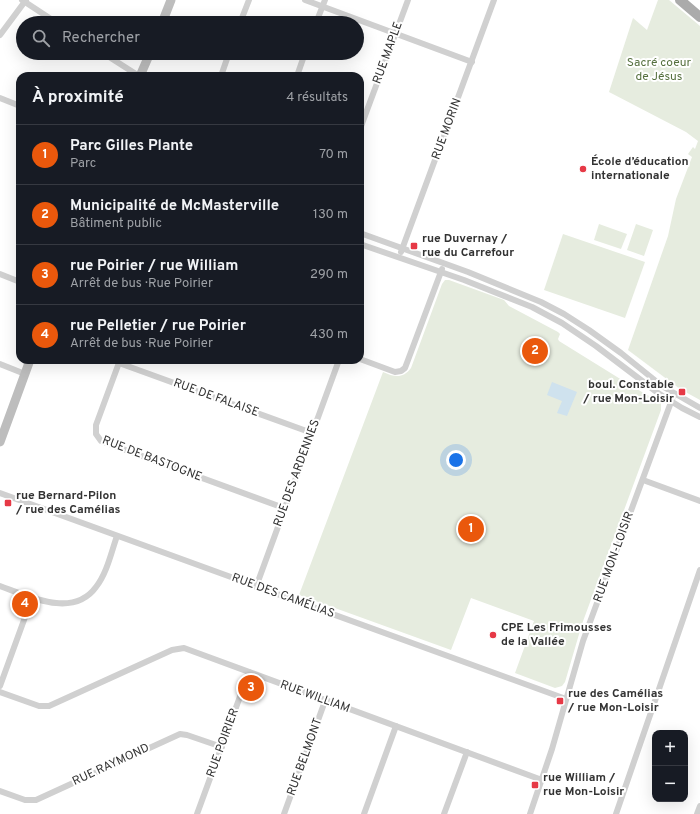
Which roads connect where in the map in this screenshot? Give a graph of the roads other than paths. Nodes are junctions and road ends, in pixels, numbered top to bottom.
1 (171, 0) edge
2 (249, 0) edge
3 (306, 0) edge
4 (408, 0) edge
5 (494, 0) edge
6 (680, 0) edge
7 (24, 1) edge
8 (323, 3) edge
9 (46, 16) edge
10 (165, 16) edge
11 (243, 16) edge
12 (318, 16) edge
13 (353, 16) edge
14 (700, 17) edge
15 (364, 21) edge
16 (395, 34) junction
17 (0, 35) edge
18 (114, 60) edge
19 (147, 60) edge
20 (227, 60) edge
21 (303, 60) edge
22 (472, 62) junction
23 (134, 72) edge
24 (142, 72) edge
25 (222, 72) edge
26 (298, 72) edge
27 (0, 98) edge
28 (16, 104) edge
29 (364, 118) edge
30 (364, 235) edge
31 (364, 245) edge
32 (402, 249) junction
33 (399, 257) junction
34 (444, 263) junction
35 (441, 272) junction
36 (0, 274) edge
37 (16, 280) edge
38 (513, 290) junction
39 (510, 297) junction
40 (621, 353) junction
41 (616, 360) junction
42 (364, 361) edge
43 (0, 364) edge
44 (29, 364) edge
45 (118, 364) edge
46 (124, 364) edge
47 (338, 364) edge
48 (25, 374) junction
49 (674, 394) junction
50 (671, 402) junction
51 (700, 408) edge
52 (700, 417) edge
53 (312, 433) junction
54 (0, 442) edge
55 (643, 480) junction
56 (0, 493) edge
57 (700, 501) edge
58 (284, 508) junction
59 (117, 536) junction
60 (700, 570) edge
61 (698, 584) edge
62 (0, 586) edge
63 (256, 586) junction
64 (32, 598) junction
65 (249, 672) junction
66 (0, 686) edge
67 (0, 692) edge
68 (566, 699) junction
69 (325, 701) junction
70 (396, 726) junction
71 (222, 746) junction
72 (467, 752) junction
73 (542, 780) junction
74 (0, 791) edge
75 (700, 806) edge
76 (197, 814) edge
77 (284, 814) edge
78 (364, 814) edge
79 (444, 814) edge
80 (530, 814) edge
81 (616, 814) edge
82 (697, 814) edge

1 - 10 main road
2 - 11 street
3 - 8 street
4 - 16 street, RUE MAPLE
5 - 22 street, RUE MORIN
6 - 14 main road
7 - 9 street
7 - 17 street
8 - 12 street
8 - 13 street
15 - 16 street
16 - 22 street
16 - 29 street, RUE MAPLE
18 - 23 street
19 - 24 main road
20 - 25 street
21 - 26 street
22 - 32 street, RUE MORIN
27 - 28 street
30 - 32 street
31 - 33 street
32 - 33 street, RUE MORIN
32 - 34 street
33 - 35 street
34 - 35 street
34 - 38 street
35 - 39 street
35 - 42 street
36 - 37 street
38 - 39 street
38 - 40 street
39 - 41 street
40 - 41 street
40 - 49 street
41 - 50 street
43 - 48 street
44 - 48 main road
45 - 58 street, RUE DE BASTOGNE
46 - 53 street, RUE DE FALAISE
47 - 53 street, RUE DES ARDENNES
48 - 54 main road
49 - 50 street, RUE MON-LOISIR
49 - 51 street
50 - 52 street
50 - 55 street, RUE MON-LOISIR
53 - 58 street, RUE DES ARDENNES
55 - 57 street
55 - 68 street, RUE MON-LOISIR
56 - 59 street, RUE DES CAMÉLIAS
58 - 63 street, RUE DES ARDENNES
59 - 63 street, RUE DES CAMÉLIAS
59 - 64 street
60 - 61 street
61 - 81 street
62 - 64 street
63 - 68 street, RUE DES CAMÉLIAS
64 - 66 street
65 - 67 street, RUE WILLIAM
65 - 69 street, RUE WILLIAM
65 - 71 street, RUE POIRIER
68 - 73 street, RUE MON-LOISIR
69 - 70 street, RUE WILLIAM
69 - 77 street, RUE BELMONT
70 - 72 street, RUE WILLIAM
70 - 78 street
71 - 74 street, RUE RAYMOND
71 - 76 street, RUE POIRIER
72 - 73 street, RUE WILLIAM
72 - 79 street
73 - 80 street, RUE MON-LOISIR
75 - 82 street

